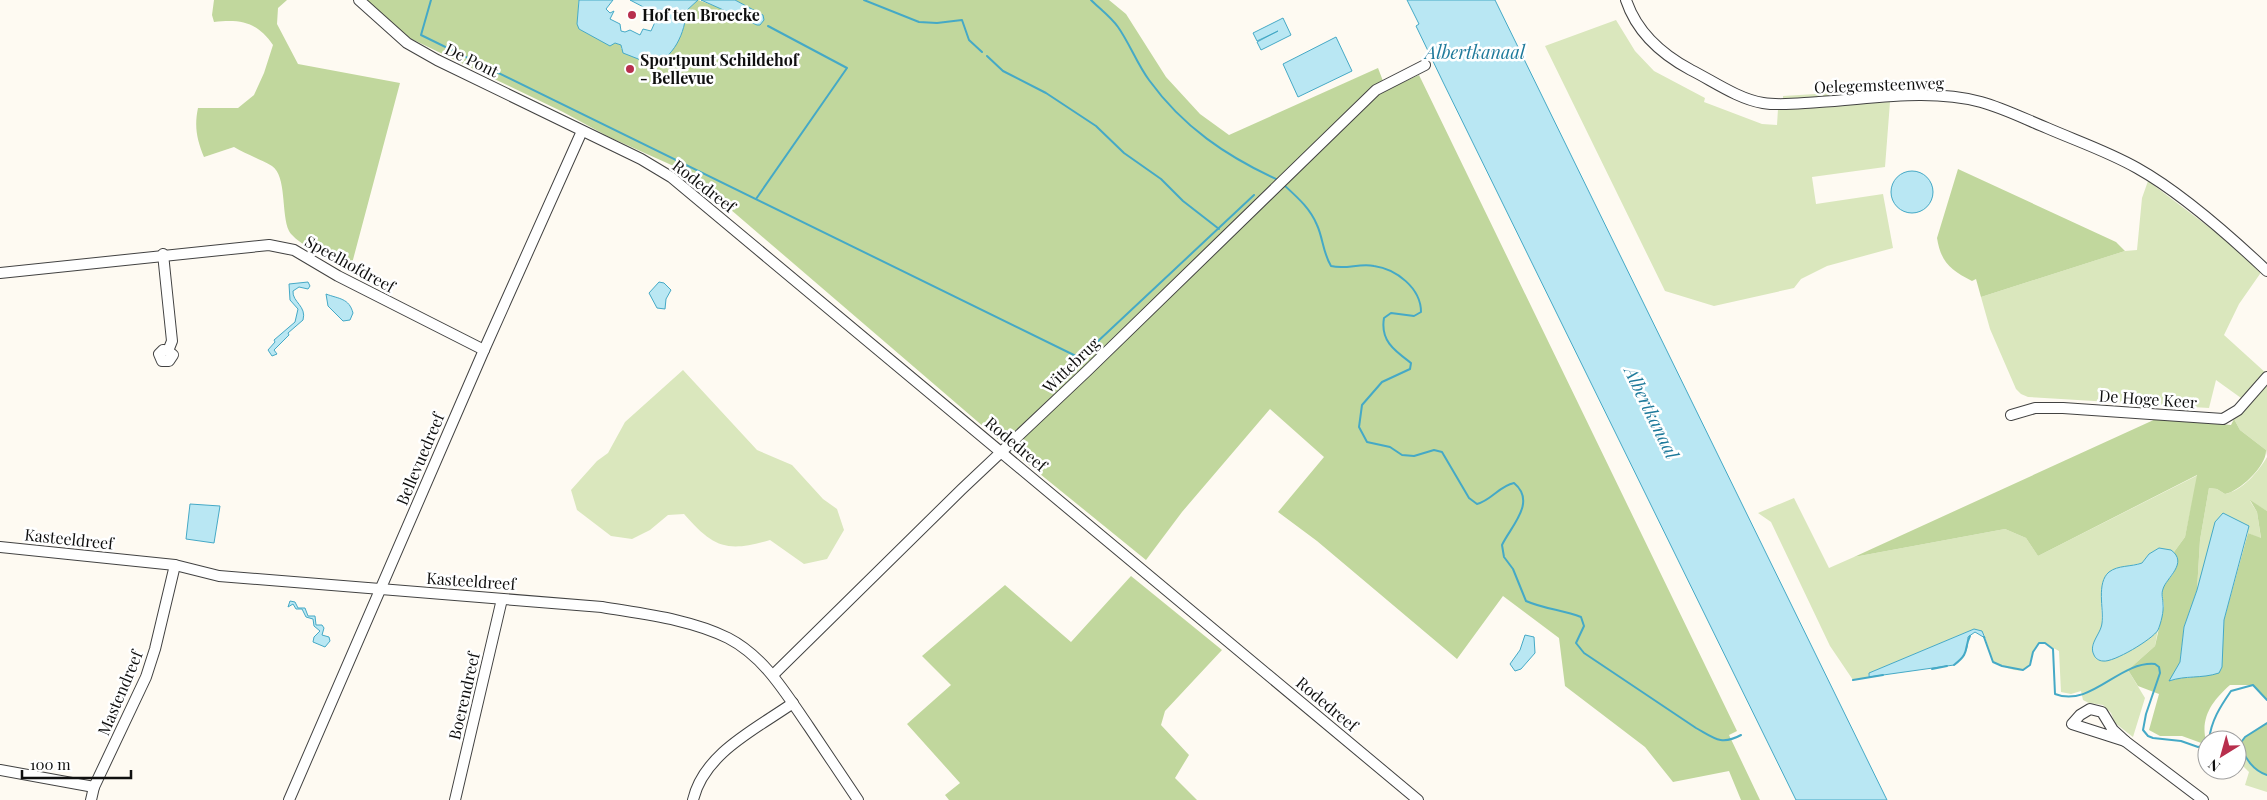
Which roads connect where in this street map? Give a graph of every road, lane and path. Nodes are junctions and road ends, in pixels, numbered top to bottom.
1 (360, 0) edge
2 (1627, 4) edge
3 (1425, 65) dead end
4 (582, 131) junction
5 (163, 254) junction
6 (2267, 271) edge
7 (0, 273) edge
8 (168, 350) dead end
9 (484, 350) junction
10 (2267, 377) edge
11 (2011, 416) dead end
12 (1002, 452) junction
13 (0, 547) edge
14 (175, 565) junction
15 (381, 590) junction
16 (502, 599) junction
17 (773, 675) junction
18 (792, 703) junction
19 (2125, 740) junction
20 (0, 770) edge
21 (94, 787) junction
22 (91, 800) edge
23 (289, 800) edge
24 (455, 800) edge
25 (694, 800) edge
26 (858, 800) edge
27 (1418, 800) edge
28 (2203, 800) edge

1 - 4 street, De Pont
2 - 6 street, Oelegemsteenweg
3 - 12 street, Wittebrug
4 - 9 street, Bellevuedreef
4 - 12 street, Rodedreef
5 - 7 street, Speelhofdreef
5 - 8 street
5 - 9 street, Speelhofdreef
9 - 15 street, Bellevuedreef
10 - 11 street, De Hoge Keer
12 - 17 street, Wittebrug
12 - 27 street, Rodedreef
13 - 14 street, Kasteeldreef
14 - 15 street, Kasteeldreef
14 - 21 street, Mastendreef
15 - 16 street, Kasteeldreef
15 - 23 street, Bellevuedreef
16 - 17 street, Kasteeldreef
16 - 24 street, Boerendreef
17 - 18 street, Kasteeldreef
18 - 25 street
18 - 26 street, Kasteeldreef
19 - 19 street
19 - 28 street
20 - 21 street
21 - 22 street, Mastendreef

